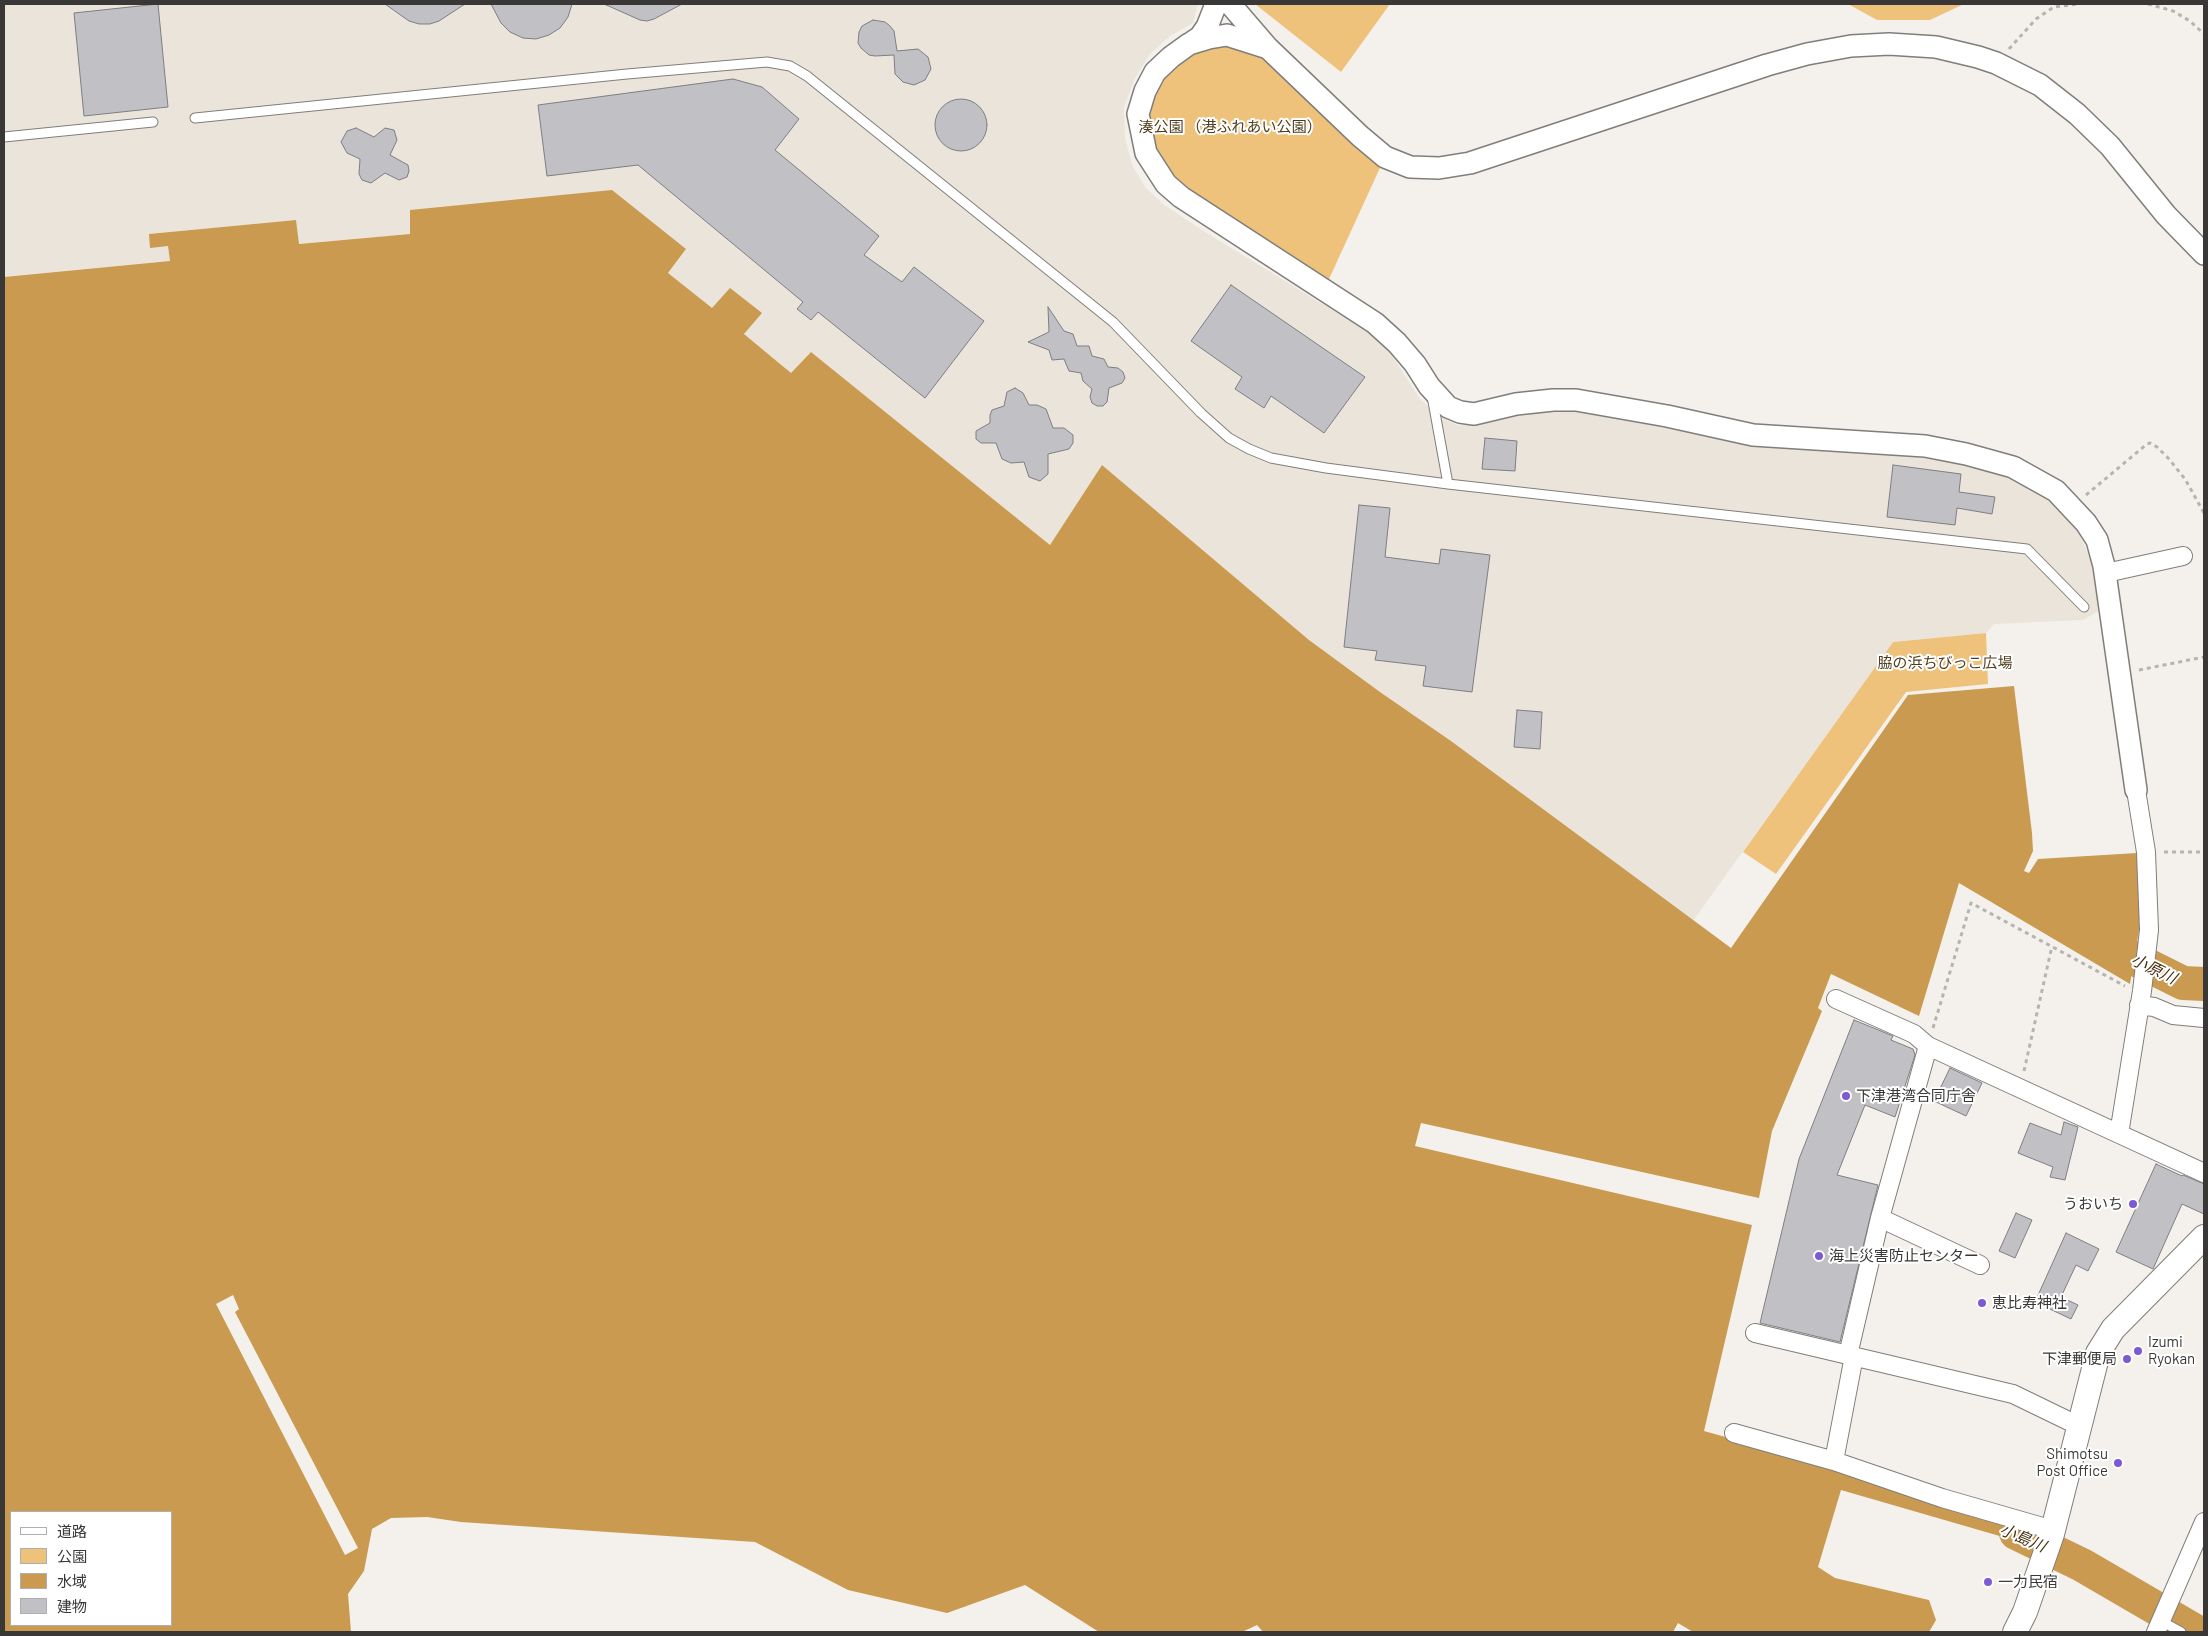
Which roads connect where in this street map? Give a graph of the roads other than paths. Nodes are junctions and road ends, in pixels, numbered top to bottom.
1 (1216, 4) edge
2 (1230, 4) edge
3 (1188, 44) junction
4 (1268, 48) junction
5 (195, 118) dead end
6 (153, 122) dead end
7 (4, 137) edge
8 (2204, 254) edge
9 (1430, 386) junction
10 (1448, 484) junction
11 (2183, 556) dead end
12 (2106, 573) junction
13 (2084, 607) dead end
14 (2136, 790) joint
15 (2141, 997) junction
16 (1836, 999) dead end
17 (2204, 1018) edge
18 (1928, 1046) junction
19 (2119, 1134) junction
20 (2204, 1173) edge
21 (1880, 1218) junction
22 (2204, 1237) edge
23 (1980, 1265) dead end
24 (1755, 1333) dead end
25 (1851, 1356) junction
26 (2079, 1426) junction
27 (1734, 1433) dead end
28 (1834, 1461) junction
29 (2204, 1522) edge
30 (2051, 1539) junction
31 (2158, 1626) edge
32 (2015, 1632) edge
33 (2181, 1632) edge

1 - 3 street
2 - 4 street
3 - 4 street
3 - 9 street
4 - 8 street
5 - 10 lane
6 - 7 lane
9 - 10 lane
9 - 12 street
10 - 13 lane
11 - 12 street
12 - 14 street
14 - 15 street
15 - 17 street
15 - 19 street
16 - 18 street
18 - 19 street
18 - 21 street
19 - 20 street
21 - 23 street
21 - 25 street
22 - 26 main road
24 - 25 street
25 - 26 street
25 - 28 street
26 - 30 main road
27 - 28 street
28 - 30 street
29 - 31 street
30 - 32 main road
31 - 33 lane

